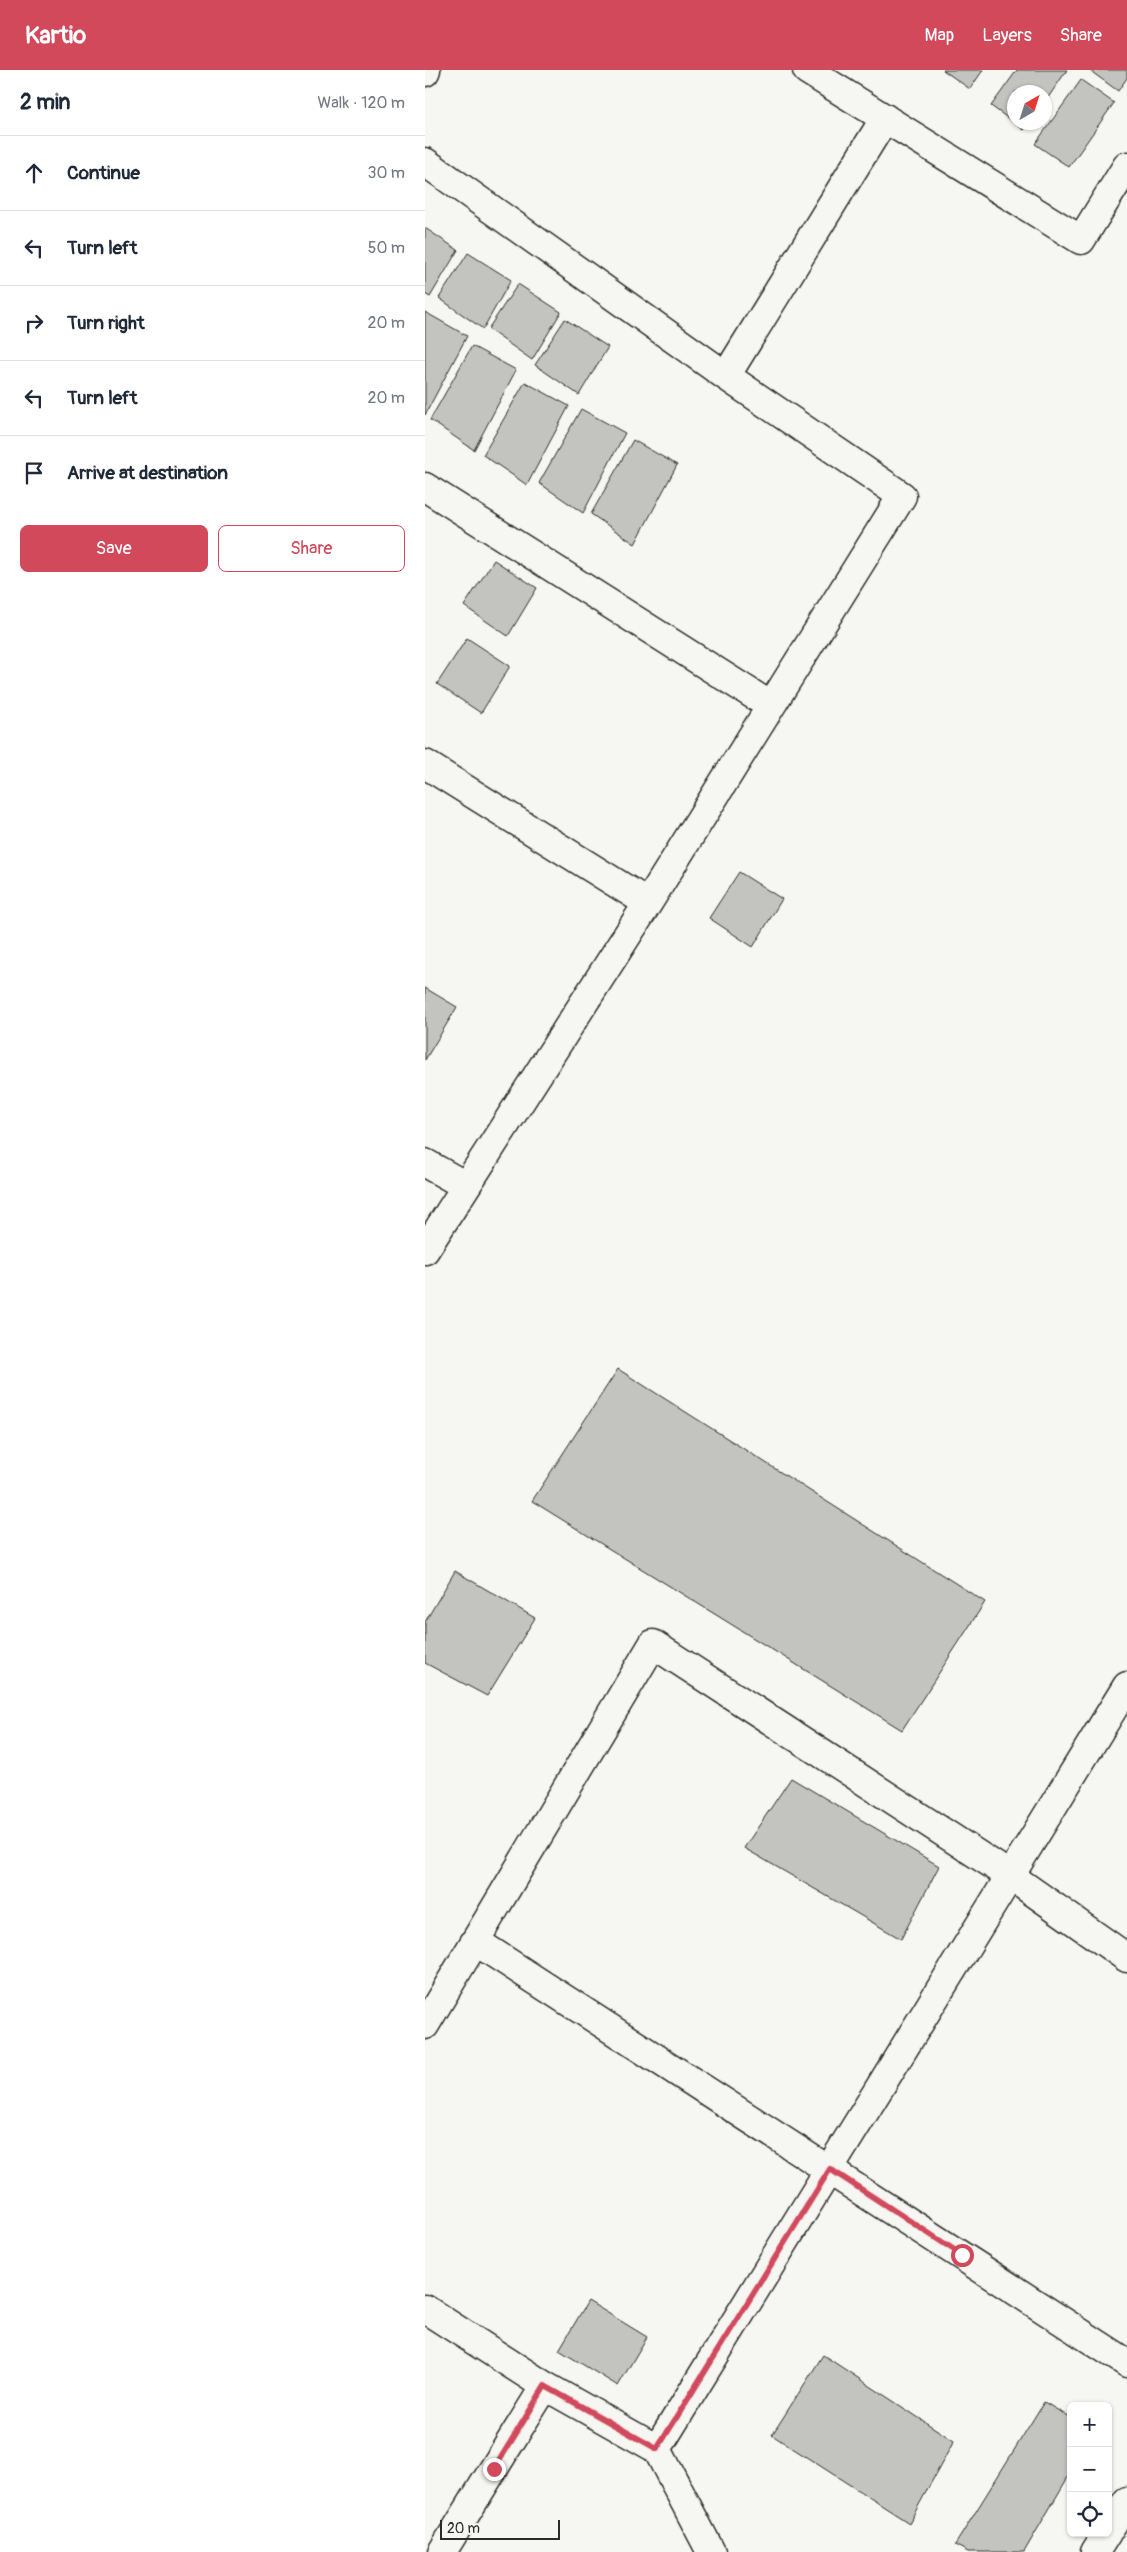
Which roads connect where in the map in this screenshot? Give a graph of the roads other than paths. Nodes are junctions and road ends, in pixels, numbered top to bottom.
1 (807, 70) edge
2 (885, 118) junction
3 (425, 162) edge
4 (1127, 166) edge
5 (726, 376) junction
6 (425, 487) edge
7 (771, 706) junction
8 (425, 764) edge
9 (648, 903) junction
10 (425, 1163) edge
11 (466, 1186) junction
12 (425, 1250) edge
13 (1127, 1686) edge
14 (1009, 1875) junction
15 (475, 1941) junction
16 (1127, 1958) edge
17 (425, 2025) edge
18 (830, 2169) junction
19 (425, 2309) edge
20 (1127, 2363) edge
21 (545, 2386) junction
22 (657, 2449) junction
23 (1127, 2501) edge
24 (1112, 2525) edge
25 (1105, 2537) edge
26 (442, 2552) edge
27 (712, 2552) edge
28 (1095, 2552) edge

1 - 2 street
2 - 4 street
2 - 5 street
3 - 5 street
5 - 7 street
6 - 7 street
7 - 9 street
8 - 9 street
9 - 11 street
10 - 11 street
11 - 12 street
13 - 14 street
14 - 15 street
14 - 16 street
14 - 18 street
15 - 17 street
15 - 18 street
18 - 20 street
18 - 22 street
19 - 21 street
21 - 22 street
21 - 26 street
22 - 27 street
23 - 24 street
25 - 28 street

